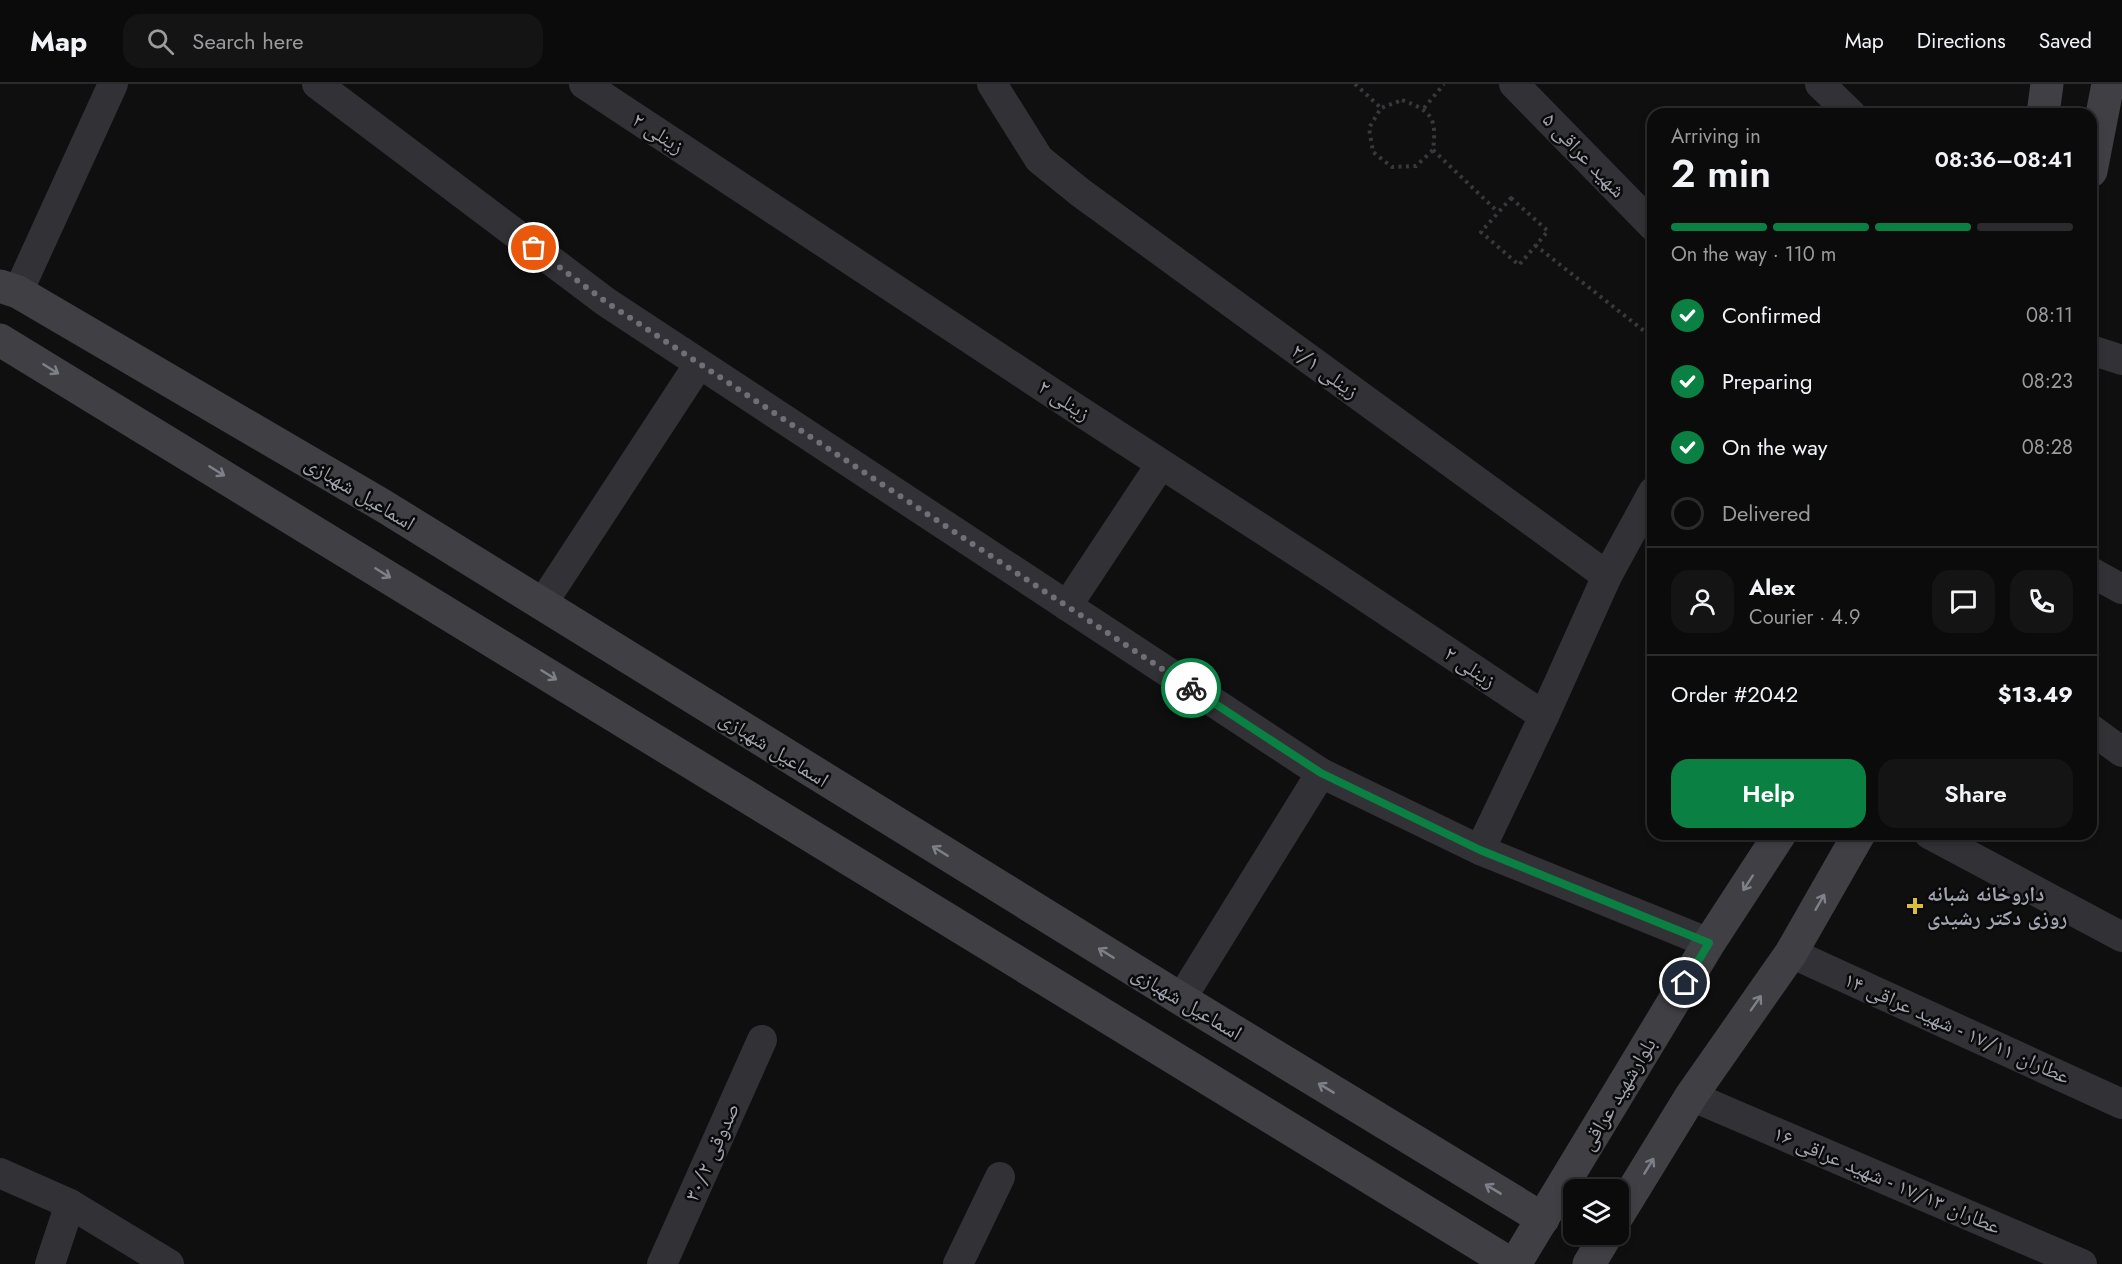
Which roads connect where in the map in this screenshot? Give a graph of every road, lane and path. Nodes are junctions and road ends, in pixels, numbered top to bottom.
1 (113, 84) edge
2 (317, 84) edge
3 (584, 84) edge
4 (993, 84) edge
5 (1355, 84) edge
6 (1444, 84) edge
7 (1514, 84) edge
8 (1821, 84) edge
9 (2047, 84) edge
10 (2108, 84) edge
11 (1381, 108) junction
12 (1424, 108) junction
13 (1845, 108) edge
14 (2044, 108) edge
15 (2097, 140) edge
16 (1433, 150) junction
17 (1498, 212) junction
18 (1647, 220) edge
19 (1535, 245) junction
20 (9, 289) edge
21 (1647, 333) edge
22 (0, 340) edge
23 (2097, 352) edge
24 (2122, 360) edge
25 (699, 364) junction
26 (1161, 464) junction
27 (1647, 503) edge
28 (2097, 575) edge
29 (1607, 576) junction
30 (2122, 589) edge
31 (542, 604) junction
32 (1066, 606) junction
33 (1544, 716) junction
34 (2097, 733) edge
35 (2122, 752) edge
36 (1321, 773) junction
37 (1776, 840) edge
38 (1856, 840) edge
39 (1940, 840) edge
40 (1480, 850) junction
41 (2122, 937) edge
42 (1709, 943) junction
43 (1791, 953) junction
44 (1181, 999) junction
45 (762, 1040) dead end
46 (1691, 1096) junction
47 (2122, 1104) edge
48 (0, 1173) edge
49 (1000, 1177) dead end
50 (1629, 1197) edge
51 (70, 1204) junction
52 (1543, 1219) junction
53 (1600, 1245) edge
54 (50, 1264) edge
55 (170, 1264) edge
56 (662, 1264) edge
57 (958, 1264) edge
58 (1513, 1264) edge
59 (1589, 1264) edge
60 (2082, 1264) edge

1 - 20 street
2 - 25 street
3 - 26 street, زینلی ۲
4 - 29 street, زینلی ۲/۱
5 - 11 path
6 - 12 path
7 - 18 street, شهید عراقی ۵
8 - 13 street
9 - 14 street
10 - 15 street
11 - 12 path
11 - 16 path
12 - 16 path
16 - 17 path
17 - 19 path
17 - 19 path
19 - 21 path
20 - 31 street, اسماعیل شهبازی
22 -> 58 street
23 - 24 street
25 - 31 street
25 - 32 street
26 - 32 street
26 - 33 street, زینلی ۲
27 - 29 street
28 - 30 street
29 - 33 street
44 -> 31 street, اسماعیل شهبازی
32 - 36 street
33 - 40 street
34 - 35 street
36 - 40 street
36 - 44 street
37 -> 42 street, بلوارشهید عراقی
43 -> 38 street
39 - 41 street
40 - 42 street
42 - 52 street, بلوارشهید عراقی
46 -> 43 street
43 - 47 street, عطاران ۱۷/۱۱ - شهید عراقی ۱۴
52 -> 44 street, اسماعیل شهبازی
45 - 56 street, صدوقی ۳۰/۲
50 -> 46 street
46 - 60 street, عطاران ۱۷/۱۳ - شهید عراقی ۱۶
48 - 51 street
49 - 57 street
51 - 54 street
51 - 55 street
52 - 58 street, بلوارشهید عراقی
53 - 59 street

